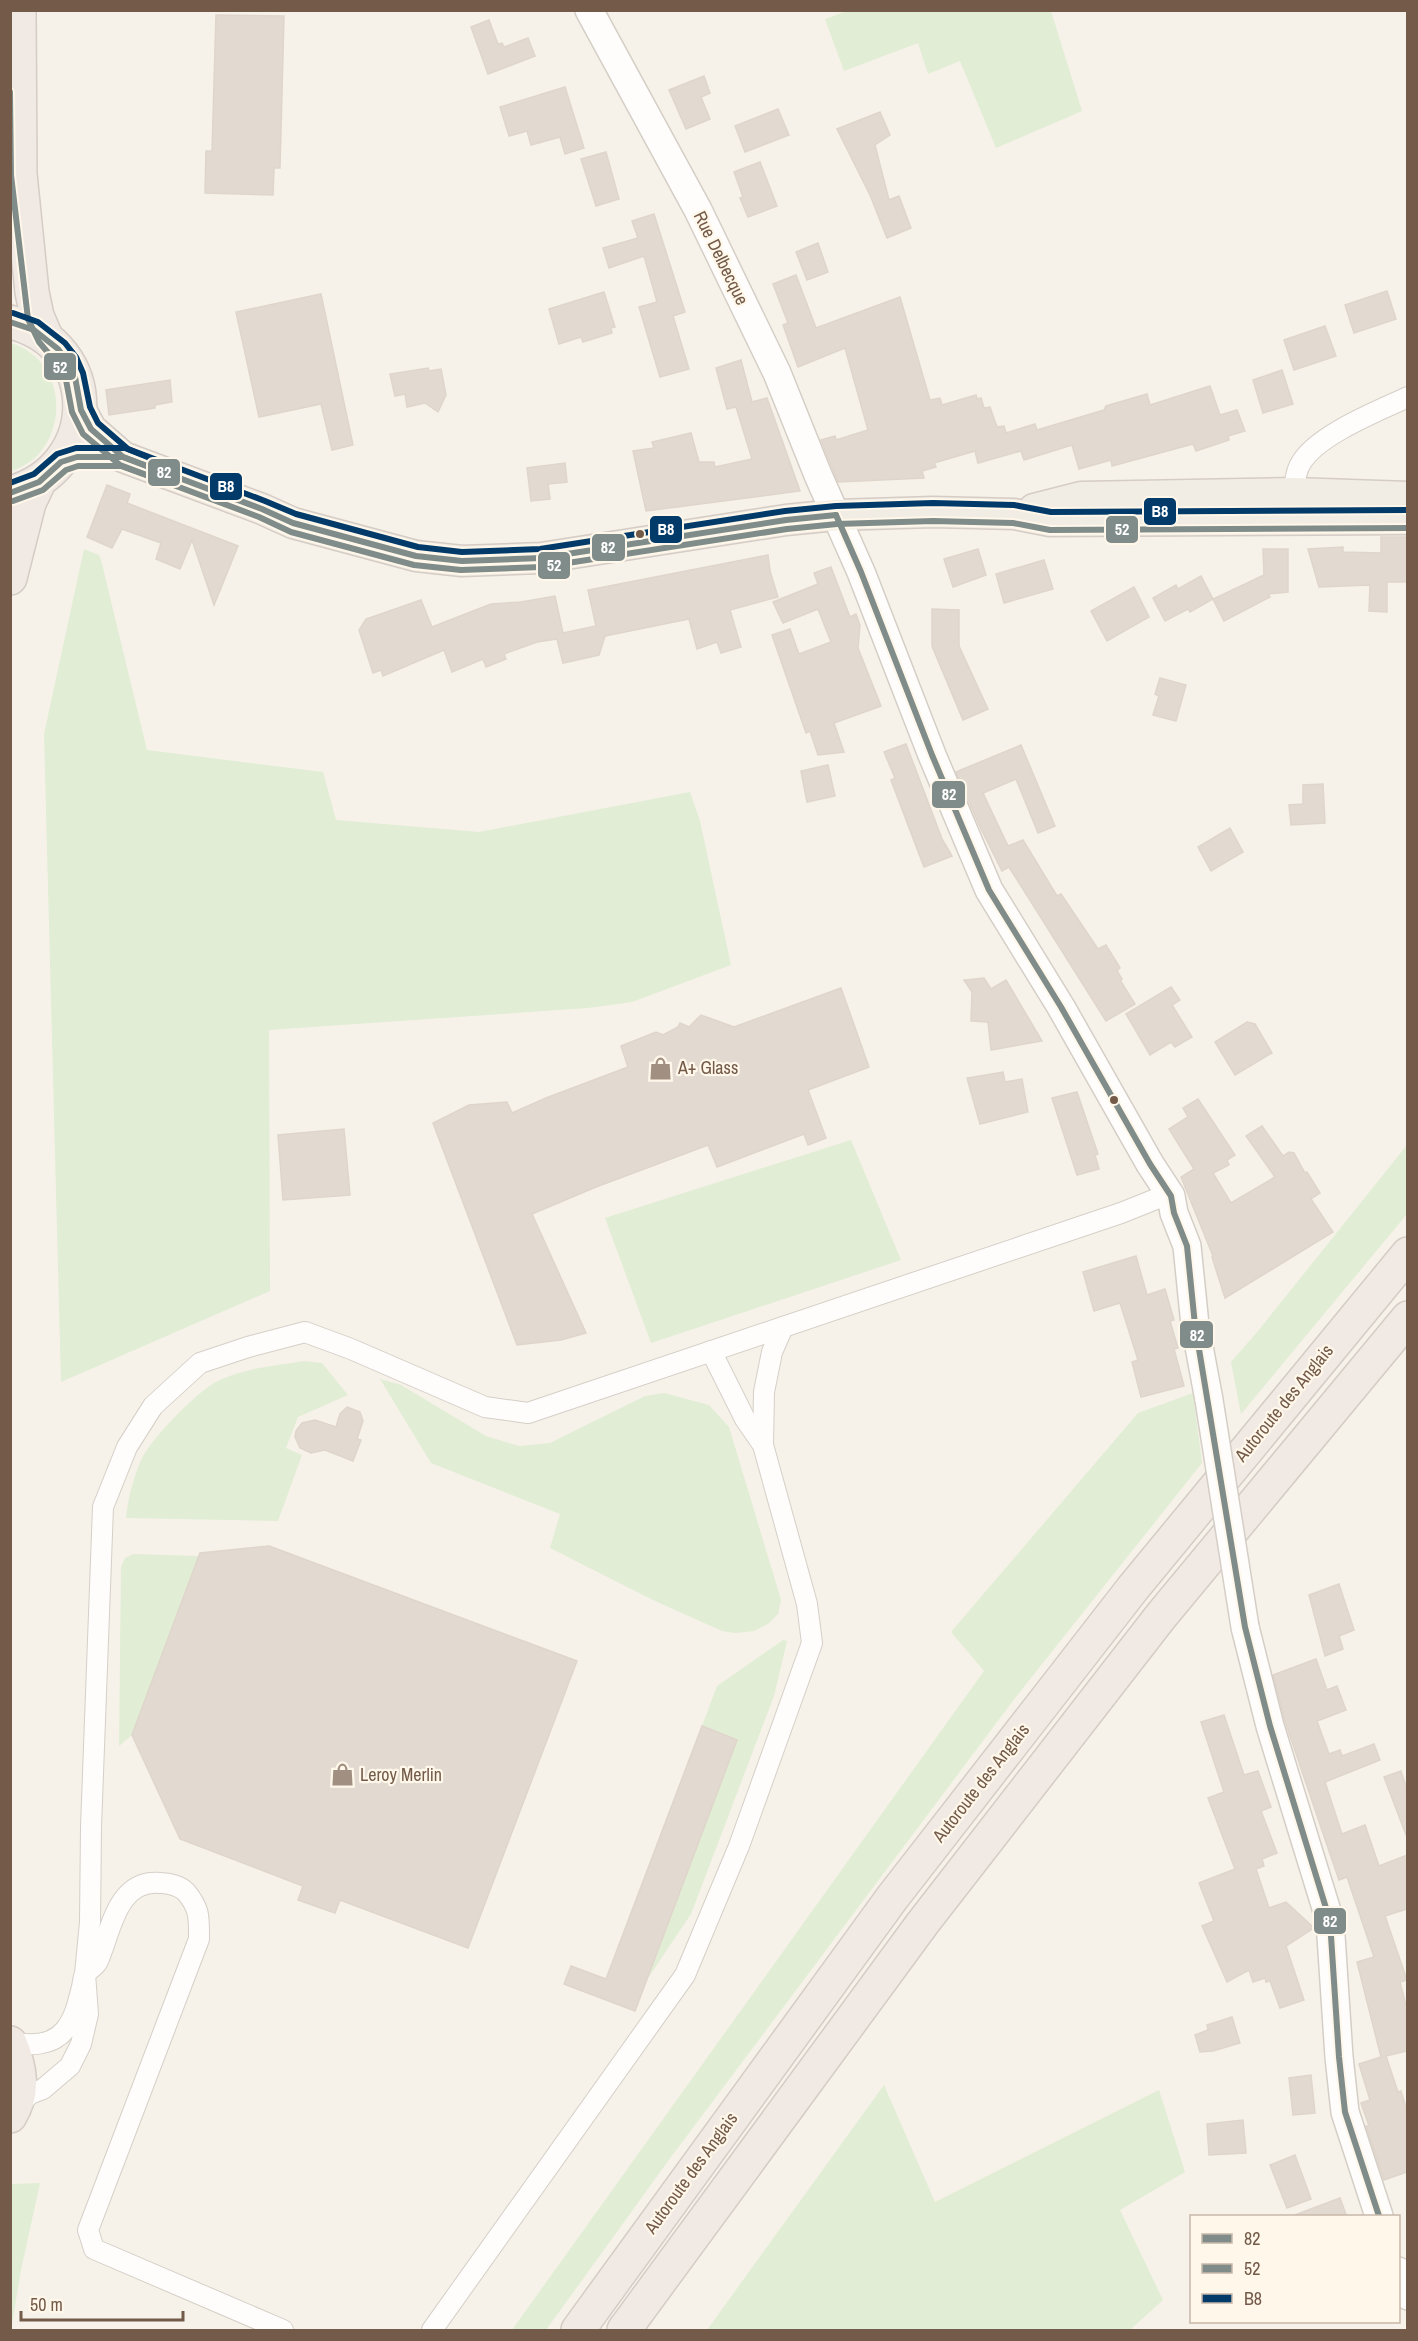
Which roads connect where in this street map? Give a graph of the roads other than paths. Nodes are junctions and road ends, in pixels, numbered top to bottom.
1 (19, 10) edge
2 (589, 10) edge
3 (10, 322) edge
4 (46, 338) junction
5 (1407, 397) edge
6 (81, 410) junction
7 (123, 457) junction
8 (37, 479) edge
9 (1407, 497) edge
10 (1294, 506) junction
11 (836, 515) junction
12 (1407, 519) edge
13 (10, 578) edge
14 (1171, 1196) junction
15 (1407, 1254) edge
16 (1407, 1318) edge
17 (783, 1327) junction
18 (711, 1351) junction
19 (763, 1445) junction
20 (86, 1974) junction
21 (10, 2043) edge
22 (13, 2112) edge
23 (1378, 2215) edge
24 (1400, 2277) edge
25 (1407, 2296) edge
26 (283, 2331) edge
27 (432, 2331) edge
28 (579, 2331) edge
29 (624, 2331) edge

1 - 4 highway
2 - 11 street, Rue Delbecque
3 - 4 highway
4 - 6 highway
5 - 10 street
6 - 7 main road
6 - 8 highway
7 - 8 main road
7 - 11 main road
8 - 13 highway
9 - 10 main road
10 - 11 main road
10 - 12 main road
11 - 14 street, Rue Delbecque
14 - 17 street
14 - 23 street, Rue Delbecque, bridge
15 - 28 highway, Autoroute des Anglais
16 - 29 highway, Autoroute des Anglais
17 - 18 street
17 - 19 street
18 - 19 street
18 - 20 street
19 - 27 street
20 - 21 street
20 - 22 street
20 - 26 street
21 - 22 highway
24 - 25 street

